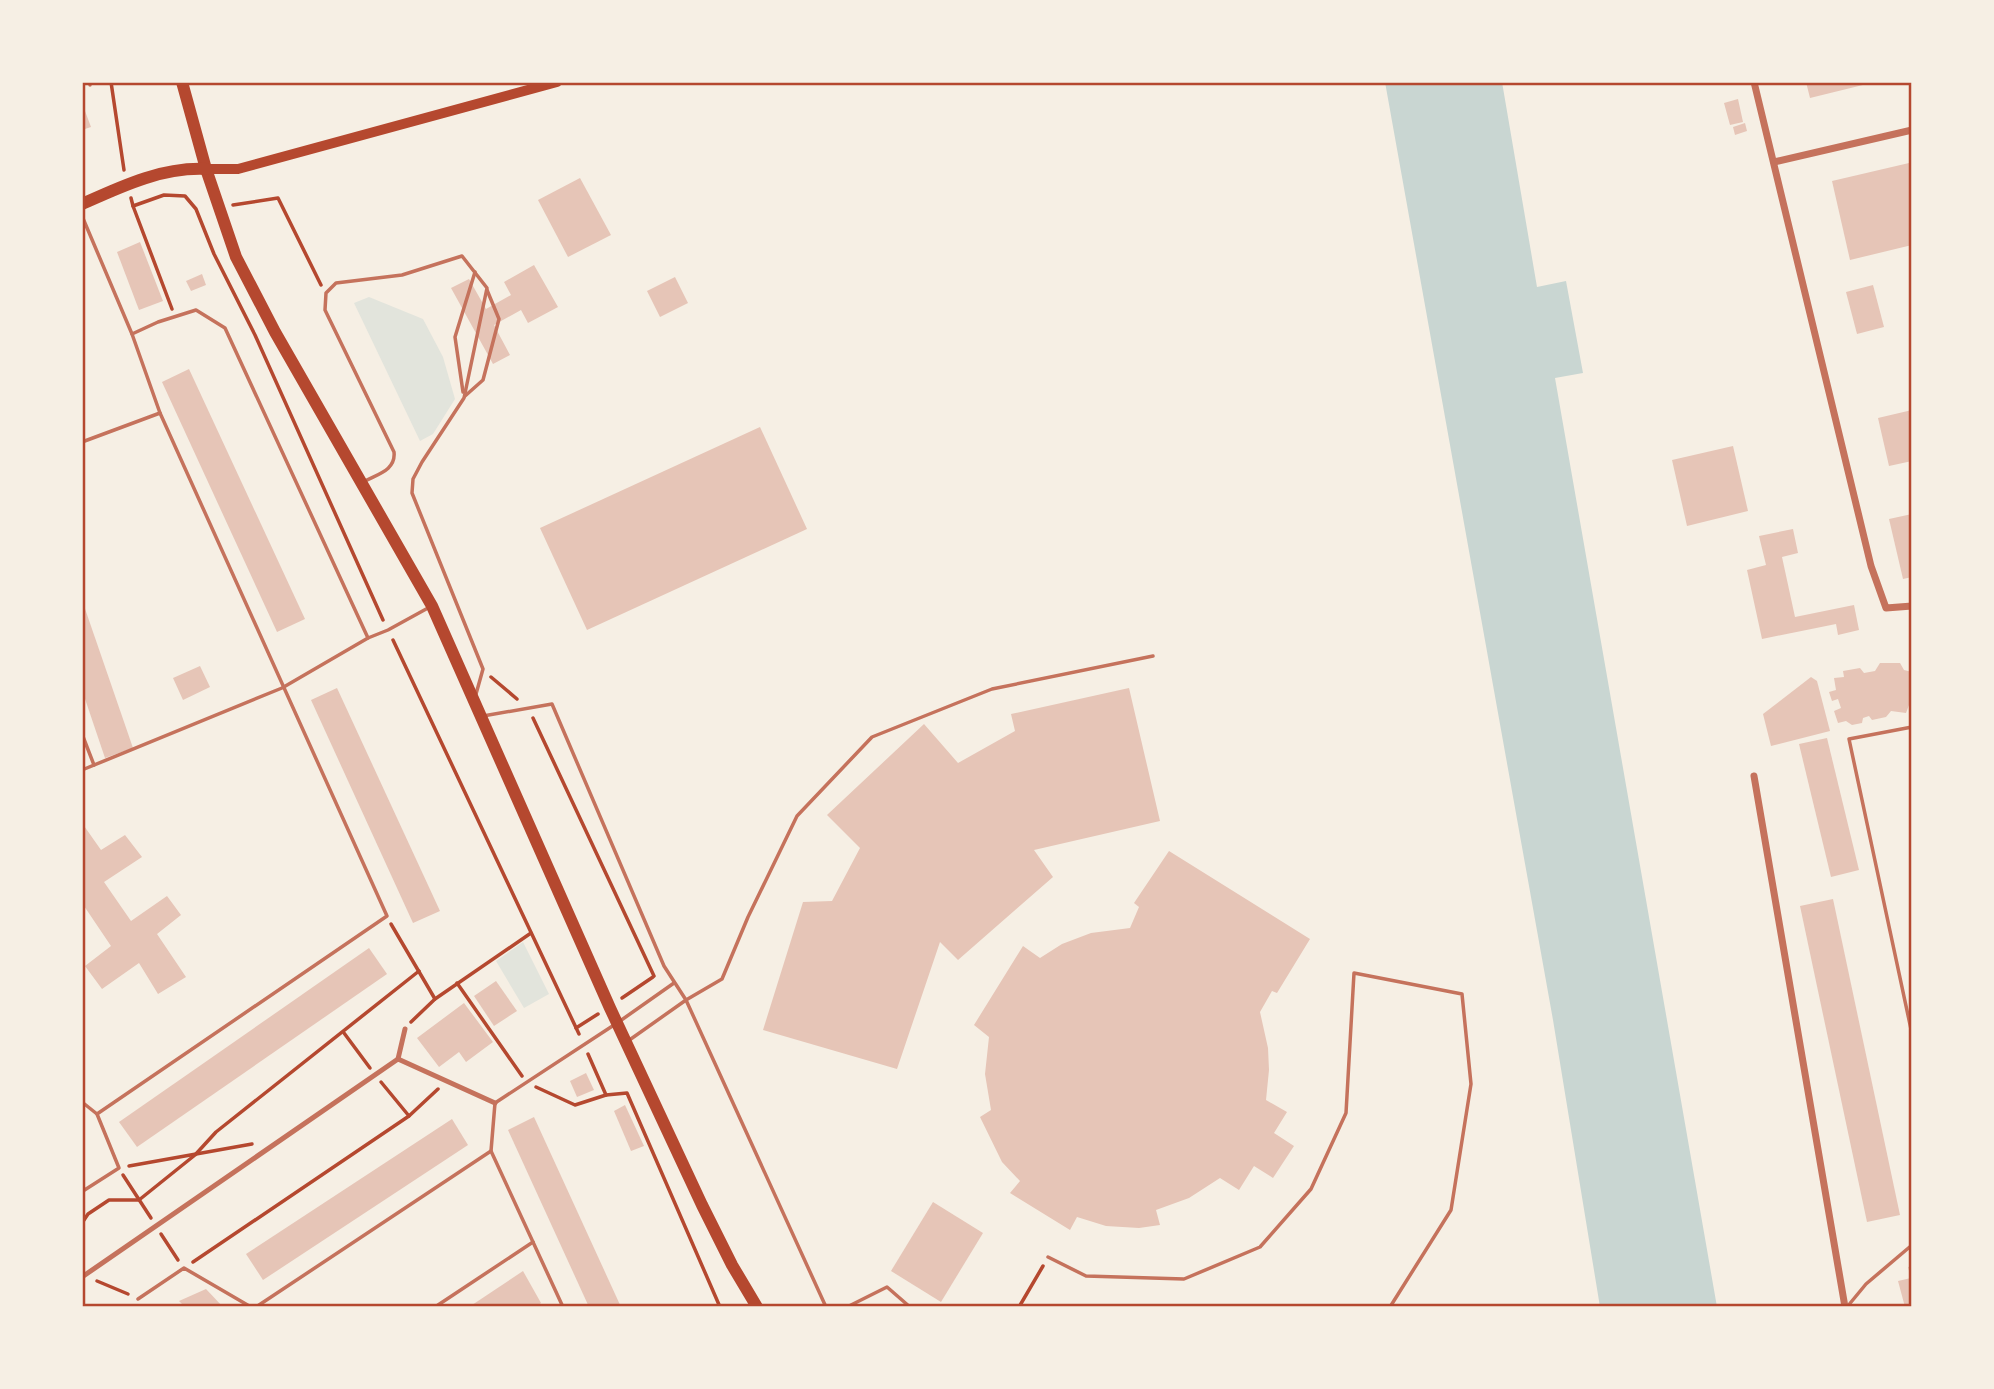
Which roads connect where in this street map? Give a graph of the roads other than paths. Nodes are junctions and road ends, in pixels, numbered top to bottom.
1 (182, 82) edge
2 (558, 82) edge
3 (1754, 82) edge
4 (1912, 130) edge
5 (1774, 162) junction
6 (206, 169) junction
7 (82, 204) edge
8 (82, 216) edge
9 (475, 272) junction
10 (487, 288) junction
11 (132, 334) junction
12 (464, 398) junction
13 (160, 413) junction
14 (82, 442) edge
15 (360, 484) junction
16 (432, 606) junction
17 (1910, 607) edge
18 (368, 638) junction
19 (1153, 656) dead end
20 (282, 688) junction
21 (474, 702) junction
22 (480, 717) junction
23 (1912, 727) edge
24 (82, 734) edge
25 (93, 765) junction
26 (82, 770) edge
27 (1754, 776) dead end
28 (675, 983) junction
29 (686, 1000) junction
30 (617, 1023) junction
31 (405, 1029) road end
32 (1912, 1034) edge
33 (626, 1042) junction
34 (398, 1059) junction
35 (82, 1102) edge
36 (495, 1103) junction
37 (97, 1114) junction
38 (491, 1151) junction
39 (82, 1191) edge
40 (533, 1242) junction
41 (1912, 1245) edge
42 (1048, 1257) road end
43 (84, 1276) edge
44 (138, 1299) road end
45 (251, 1307) edge
46 (256, 1307) edge
47 (435, 1307) edge
48 (563, 1307) edge
49 (757, 1307) edge
50 (826, 1307) edge
51 (847, 1307) edge
52 (910, 1307) edge
53 (1390, 1307) edge
54 (1846, 1307) edge

1 - 6 main road
2 - 6 main road
3 - 5 street
4 - 5 street
5 - 17 street
6 - 7 main road
6 - 15 main road
8 - 11 lane
9 - 10 lane
9 - 12 lane
9 - 15 lane
10 - 12 lane
10 - 12 lane
11 - 13 lane
11 - 18 lane
12 - 21 lane
13 - 14 lane
13 - 20 lane
15 - 16 main road
16 - 18 lane
16 - 21 main road
18 - 20 lane
19 - 29 lane
20 - 25 lane
20 - 37 lane
21 - 22 main road
22 - 28 lane
22 - 30 main road
23 - 32 lane
24 - 25 lane
25 - 26 lane
27 - 54 street
28 - 29 lane
28 - 30 lane
29 - 33 lane
29 - 50 lane
30 - 33 main road
30 - 36 lane
31 - 34 street
33 - 49 main road
34 - 36 street
34 - 43 street
35 - 37 lane
36 - 38 lane
37 - 39 lane
38 - 40 lane
38 - 46 lane
40 - 47 lane
40 - 48 lane
41 - 54 lane
42 - 53 lane
44 - 45 lane
51 - 52 lane

